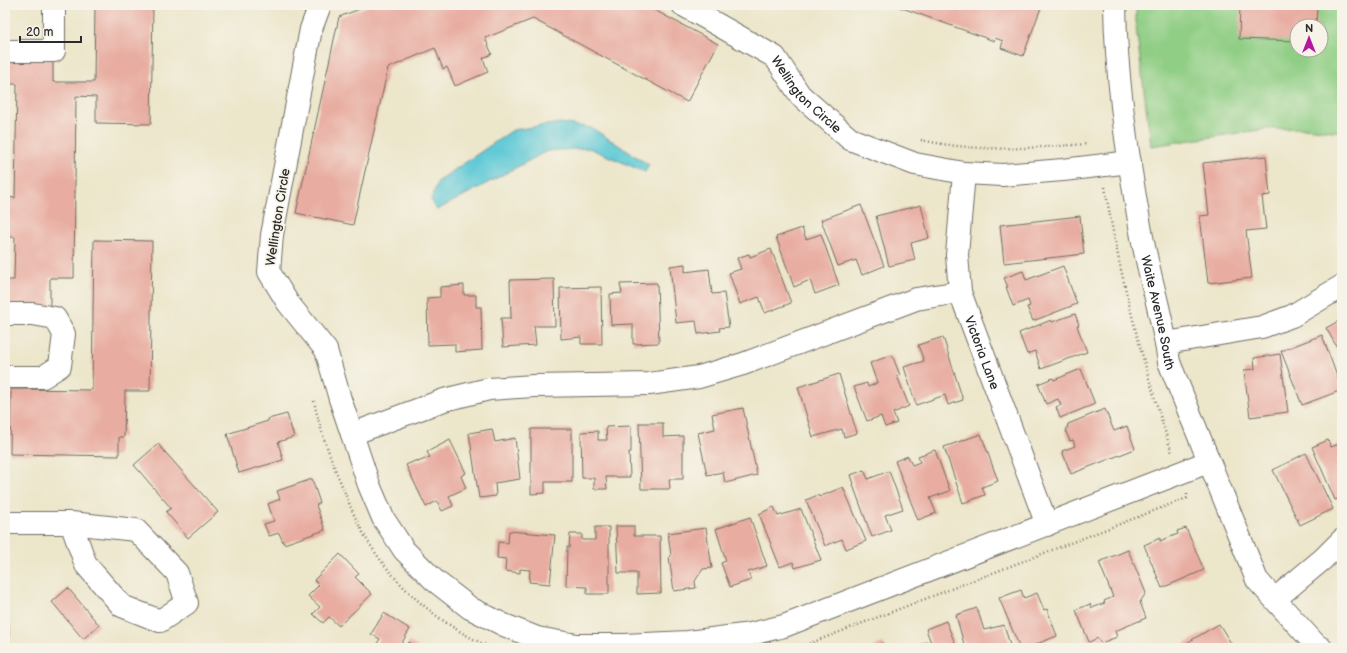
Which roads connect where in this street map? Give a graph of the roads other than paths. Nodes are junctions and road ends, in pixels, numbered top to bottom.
1 (54, 5) edge
2 (320, 5) edge
3 (683, 5) edge
4 (1115, 5) edge
5 (5, 51) edge
6 (1130, 162) junction
7 (964, 173) junction
8 (1342, 286) edge
9 (960, 292) junction
10 (5, 314) edge
11 (1166, 343) junction
12 (5, 378) edge
13 (352, 434) junction
14 (1208, 462) junction
15 (71, 523) junction
16 (5, 524) edge
17 (1047, 525) junction
18 (1342, 540) edge
19 (1274, 599) junction
20 (752, 641) edge
21 (1321, 648) edge

1 - 5 street
2 - 13 street, Wellington Circle
3 - 7 street, Wellington Circle
4 - 6 street, Waite Avenue South
6 - 7 street, Wellington Circle
6 - 11 street, Waite Avenue South
7 - 9 street, Victoria Lane
8 - 11 street
9 - 13 street
9 - 17 street, Victoria Lane
10 - 12 street
11 - 14 street, Waite Avenue South
13 - 20 street, Wellington Circle
14 - 17 street, Wellington Circle
14 - 19 street, Waite Avenue South
15 - 15 street
15 - 16 street
17 - 20 street, Wellington Circle
18 - 19 street
19 - 21 street, Waite Avenue South

